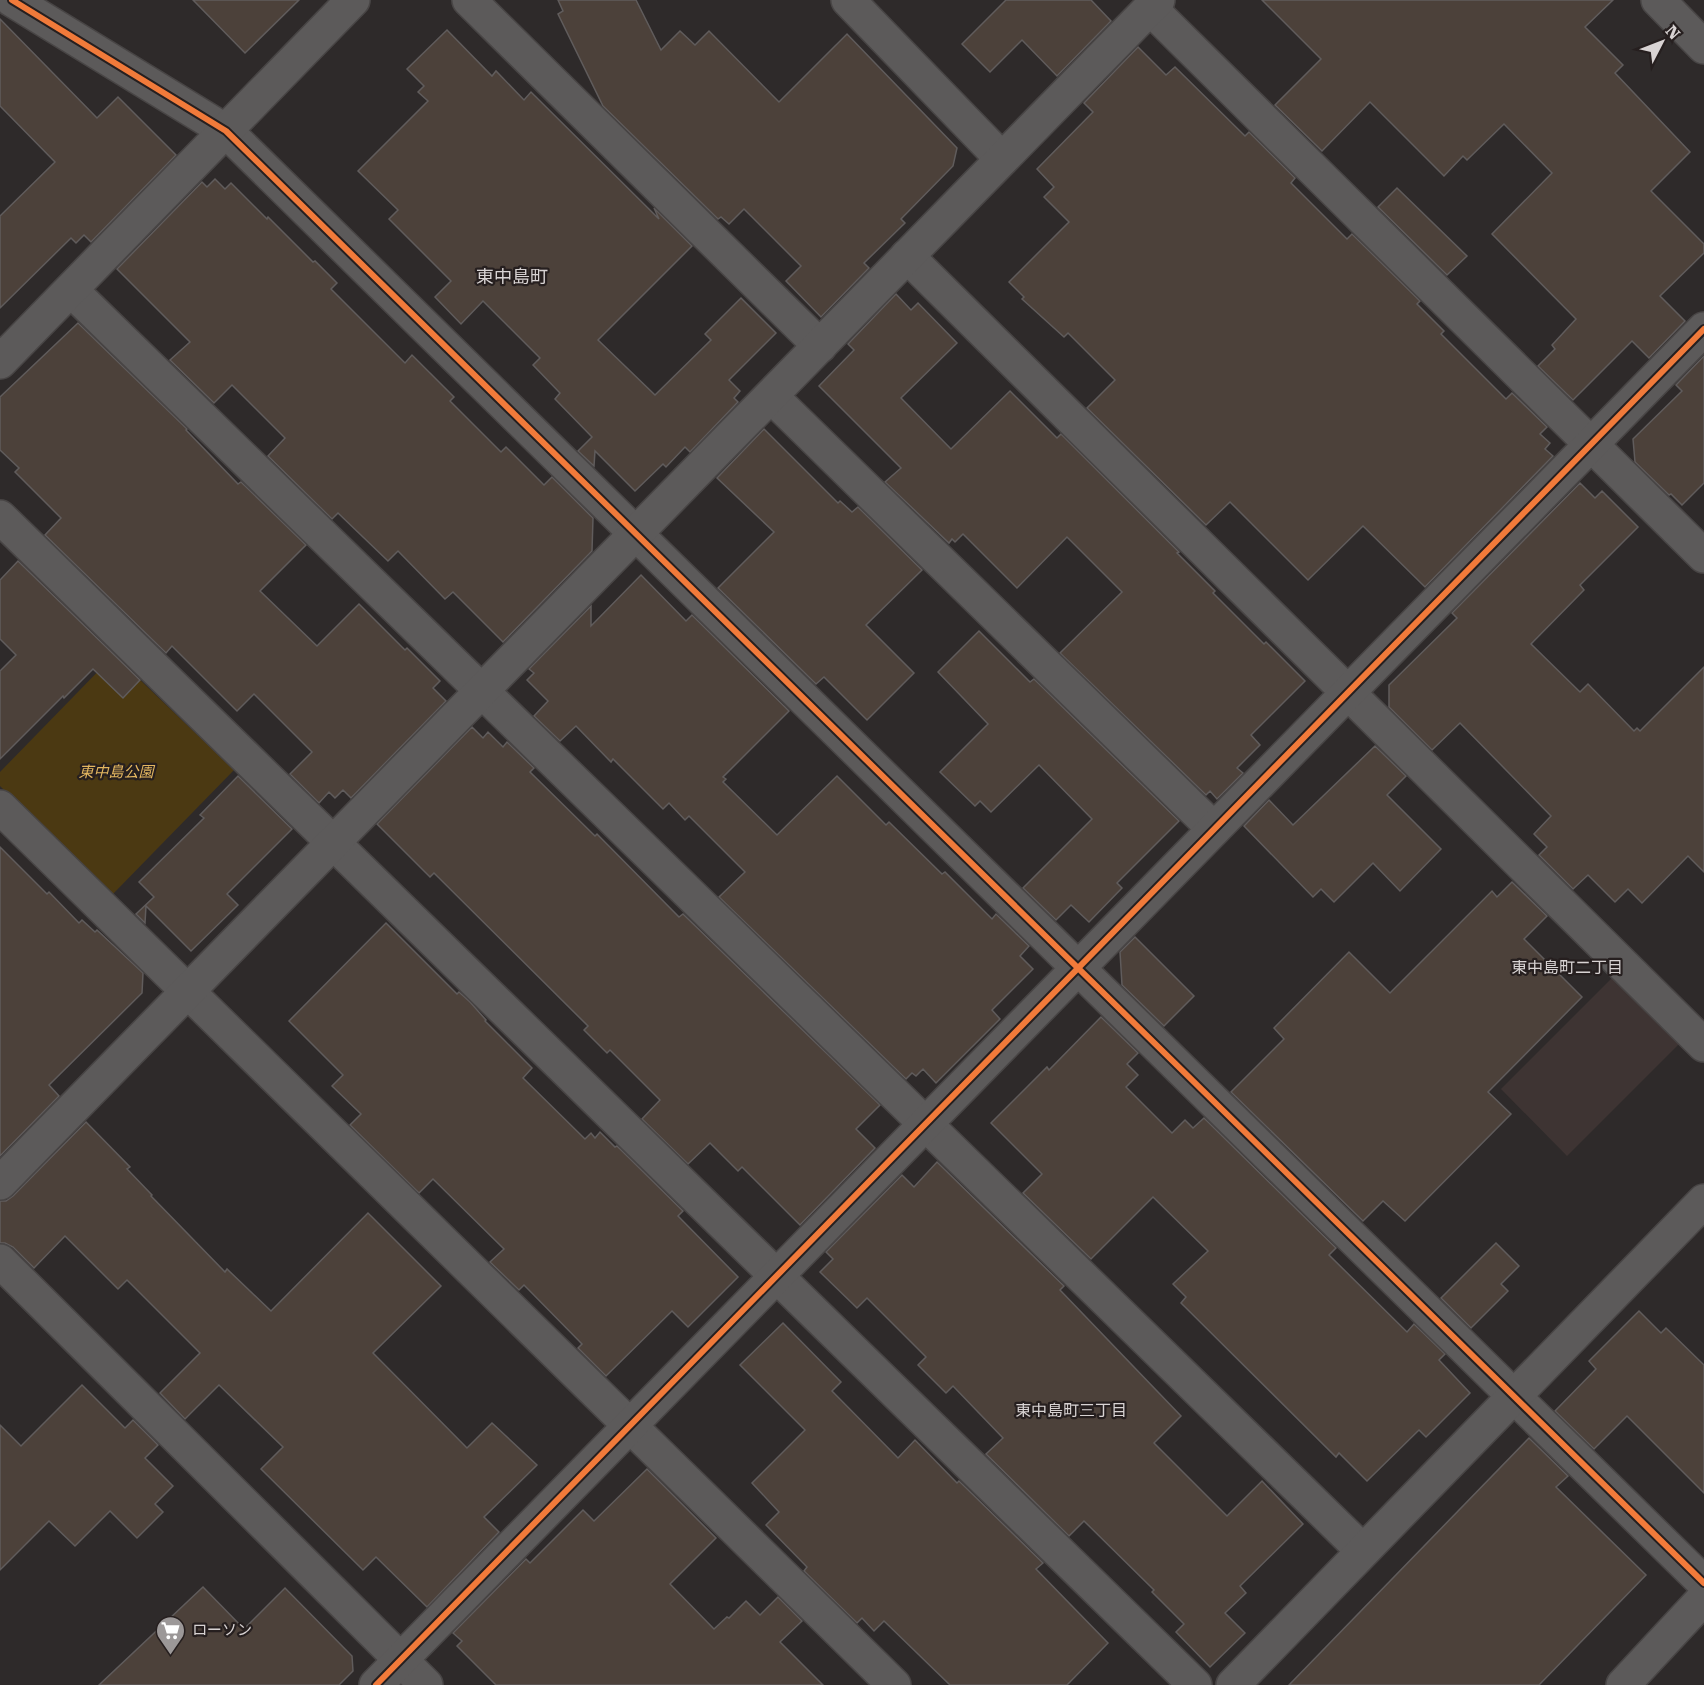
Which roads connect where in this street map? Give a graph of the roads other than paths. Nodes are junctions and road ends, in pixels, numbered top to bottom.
1 (12, 0) edge
2 (353, 0) edge
3 (469, 0) edge
4 (848, 0) edge
5 (1658, 0) edge
6 (1154, 4) edge
7 (1704, 47) edge
8 (226, 130) junction
9 (1002, 159) junction
10 (908, 256) junction
11 (71, 290) junction
12 (1704, 329) edge
13 (820, 346) junction
14 (0, 362) edge
15 (771, 396) junction
16 (1591, 445) junction
17 (0, 517) edge
18 (636, 534) junction
19 (1704, 556) edge
20 (482, 691) junction
21 (1348, 693) junction
22 (0, 807) edge
23 (1214, 829) junction
24 (333, 843) junction
25 (1078, 968) junction
26 (188, 992) junction
27 (1704, 1045) edge
28 (926, 1124) junction
29 (0, 1184) edge
30 (1704, 1201) edge
31 (0, 1261) edge
32 (777, 1276) junction
33 (1514, 1396) junction
34 (630, 1425) junction
35 (1363, 1551) junction
36 (1704, 1583) edge
37 (1704, 1598) edge
38 (401, 1660) junction
39 (376, 1685) edge
40 (426, 1685) edge
41 (894, 1685) edge
42 (1195, 1685) edge
43 (1233, 1685) edge
44 (1623, 1685) edge

1 - 8 street
2 - 8 street
3 - 13 street
4 - 9 street
5 - 7 street
6 - 9 street
6 - 16 street
8 - 11 street
8 - 18 street
9 - 10 street
10 - 13 street
10 - 21 street
11 - 14 street
11 - 20 street
12 - 16 street
13 - 15 street
15 - 18 street
15 - 23 street
16 - 19 street
16 - 21 street
17 - 24 street
18 - 20 street
18 - 25 street
20 - 24 street
20 - 28 street
21 - 23 street
21 - 27 street
22 - 26 street
23 - 25 street
24 - 26 street
24 - 32 street
25 - 28 street
25 - 33 street
26 - 29 street
26 - 34 street
28 - 32 street
28 - 35 street
30 - 33 street
31 - 38 street
32 - 34 street
32 - 42 street
33 - 35 street
33 - 36 street
34 - 38 street
34 - 41 street
35 - 43 street
37 - 44 street
38 - 39 street
38 - 40 street

